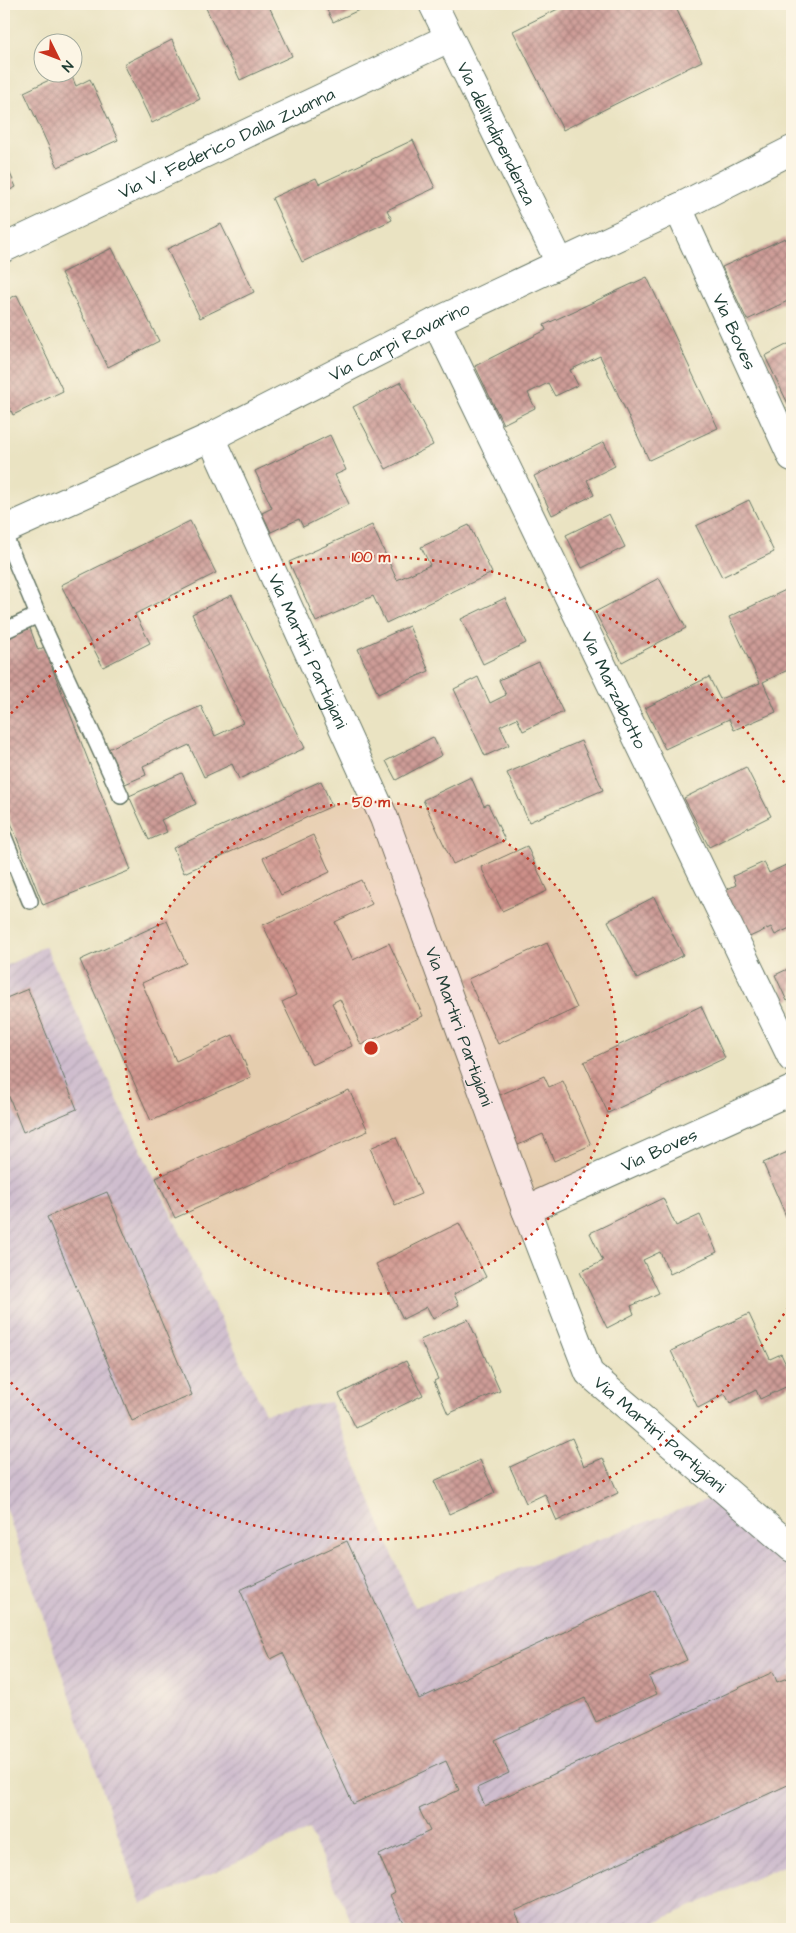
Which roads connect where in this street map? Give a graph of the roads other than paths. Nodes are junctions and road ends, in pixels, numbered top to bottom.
1 (432, 4) edge
2 (449, 38) junction
3 (792, 150) edge
4 (678, 208) junction
5 (4, 248) edge
6 (560, 263) junction
7 (436, 322) junction
8 (211, 437) junction
9 (792, 457) edge
10 (4, 532) edge
11 (38, 615) junction
12 (4, 632) edge
13 (121, 796) dead end
14 (4, 837) edge
15 (30, 901) dead end
16 (792, 1058) edge
17 (792, 1090) edge
18 (526, 1210) junction
19 (792, 1548) edge

1 - 2 street, Via dell'Indipendenza
2 - 5 street, Via V. Federico Dalla Zuanna
2 - 6 street, Via dell'Indipendenza
3 - 4 street, Via Carpi Ravarino
4 - 6 street, Via Carpi Ravarino
4 - 9 street, Via Boves
6 - 7 street, Via Carpi Ravarino
7 - 8 street, Via Carpi Ravarino
7 - 16 street, Via Marzabotto
8 - 10 street, Via Carpi Ravarino
8 - 18 street, Via Martiri Partigiani
10 - 11 lane
11 - 12 lane
11 - 13 lane
14 - 15 lane
17 - 18 street, Via Boves
18 - 19 street, Via Martiri Partigiani

